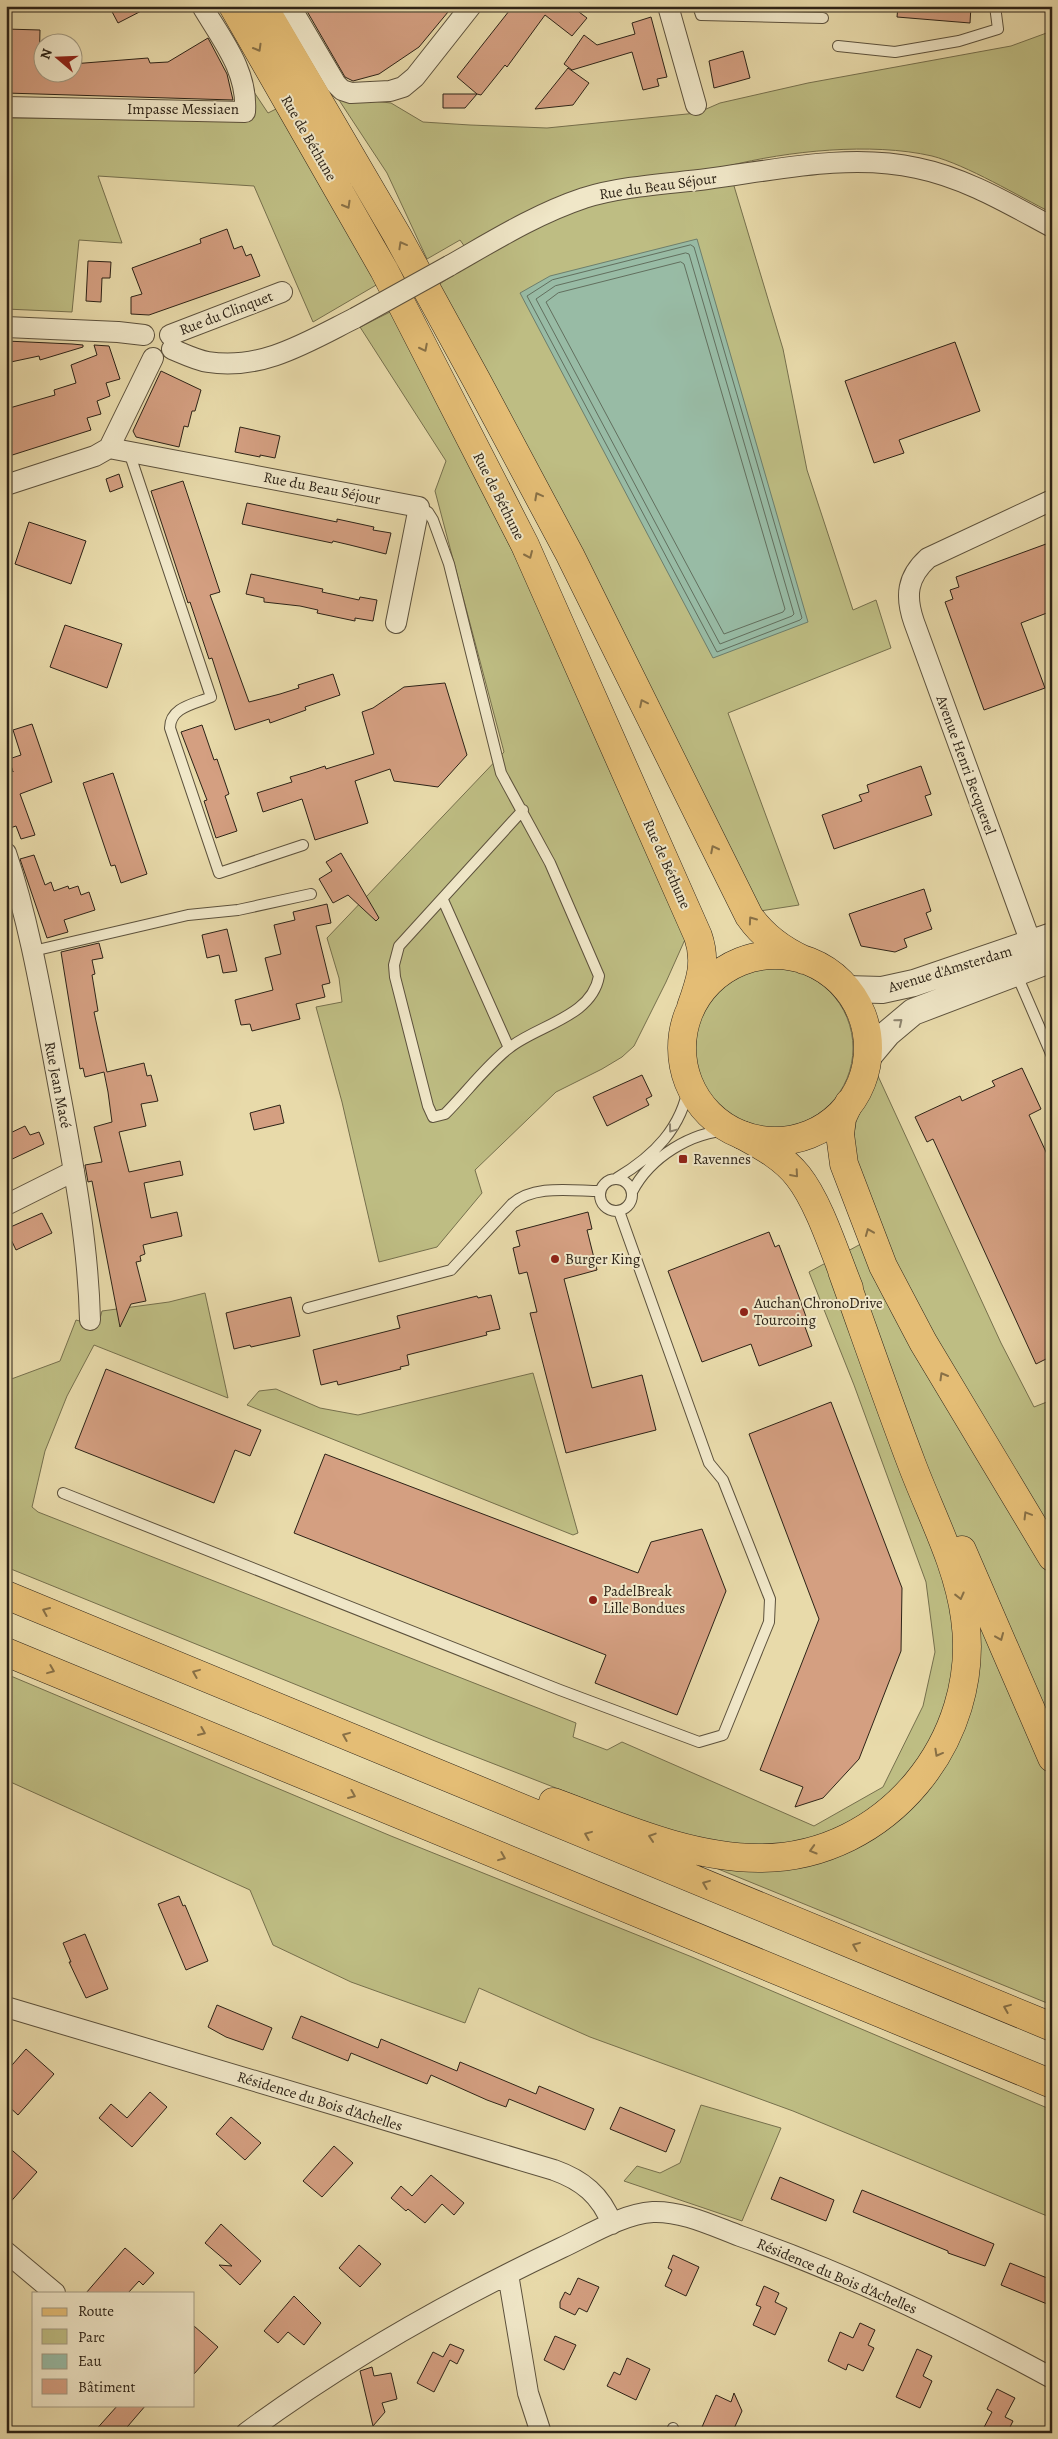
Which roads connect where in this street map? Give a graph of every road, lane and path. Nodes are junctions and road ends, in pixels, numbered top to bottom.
1 (202, 6) edge
2 (233, 6) edge
3 (472, 6) edge
4 (668, 6) edge
5 (698, 6) edge
6 (995, 6) edge
7 (272, 9) edge
8 (823, 18) dead end
9 (838, 46) dead end
10 (696, 105) dead end
11 (6, 107) edge
12 (1052, 228) edge
13 (282, 292) dead end
14 (6, 327) edge
15 (144, 336) junction
16 (171, 342) junction
17 (153, 358) junction
18 (109, 448) junction
19 (129, 452) junction
20 (6, 485) edge
21 (1052, 500) edge
22 (419, 507) junction
23 (396, 623) dead end
24 (523, 810) junction
25 (303, 845) dead end
26 (6, 853) edge
27 (311, 894) dead end
28 (443, 900) junction
29 (1041, 939) edge
30 (33, 951) junction
31 (1052, 959) edge
32 (804, 960) junction
33 (1016, 972) junction
34 (846, 989) junction
35 (691, 1007) junction
36 (509, 1048) junction
37 (1052, 1056) edge
38 (867, 1058) junction
39 (689, 1084) junction
40 (849, 1103) junction
41 (736, 1132) junction
42 (74, 1171) junction
43 (617, 1178) junction
44 (600, 1191) junction
45 (632, 1192) junction
46 (6, 1204) edge
47 (619, 1211) junction
48 (842, 1271) junction
49 (308, 1308) dead end
50 (90, 1320) dead end
51 (64, 1493) dead end
52 (1052, 1557) edge
53 (6, 1595) edge
54 (6, 1652) edge
55 (1052, 1758) edge
56 (408, 1760) junction
57 (6, 2007) edge
58 (1052, 2027) edge
59 (1052, 2084) edge
60 (612, 2224) junction
61 (6, 2252) edge
62 (508, 2274) junction
63 (54, 2292) edge
64 (1052, 2378) edge
65 (246, 2433) edge
66 (541, 2433) edge

1 - 11 street, Impasse Messiaen
2 -> 35 main road, Rue de Béthune
3 - 7 street, Rue de Béthune
4 - 10 street
5 - 8 lane
6 - 9 lane
32 -> 7 main road, Rue de Béthune
12 - 16 street, Rue du Beau Séjour, bridge
13 - 16 street, Rue du Clinquet
14 - 15 street
15 - 16 street
15 - 17 street
16 - 17 street
17 - 18 street
18 - 19 street, Rue du Beau Séjour
18 - 20 street
19 - 22 street, Rue du Beau Séjour
19 - 25 lane
21 - 29 street, Avenue Henri Becquerel
22 - 23 street
22 - 24 lane
24 - 28 lane
24 - 36 lane
26 - 30 street, Rue Jean Macé
27 - 30 lane
28 - 36 lane
28 - 36 lane
29 - 34 street, Avenue d'Amsterdam
30 - 42 street, Rue Jean Macé
31 - 33 street, Avenue d'Amsterdam
32 - 34 main road
32 - 35 main road
33 - 37 lane
38 -> 33 street, Avenue d'Amsterdam
34 - 38 main road
35 - 39 main road, Rue de Béthune
38 - 40 main road
39 - 41 main road, Rue de Béthune
39 -> 43 lane
40 - 41 main road
52 -> 40 main road
41 - 45 lane
41 -> 48 main road, Rue de Béthune
42 - 46 street
42 - 50 street, Rue Jean Macé
43 - 44 lane
43 - 45 lane
44 - 47 lane
44 - 49 lane
45 - 47 lane
47 - 51 lane
48 -> 55 main road
48 -> 56 main road
56 -> 53 main road
54 -> 59 main road
58 -> 56 main road
57 - 60 street, Résidence du Bois d'Achelles
60 - 62 street, Résidence du Bois d'Achelles
60 - 64 street, Résidence du Bois d'Achelles
61 - 63 street
62 - 65 street, Résidence du Bois d'Achelles
62 - 66 street

